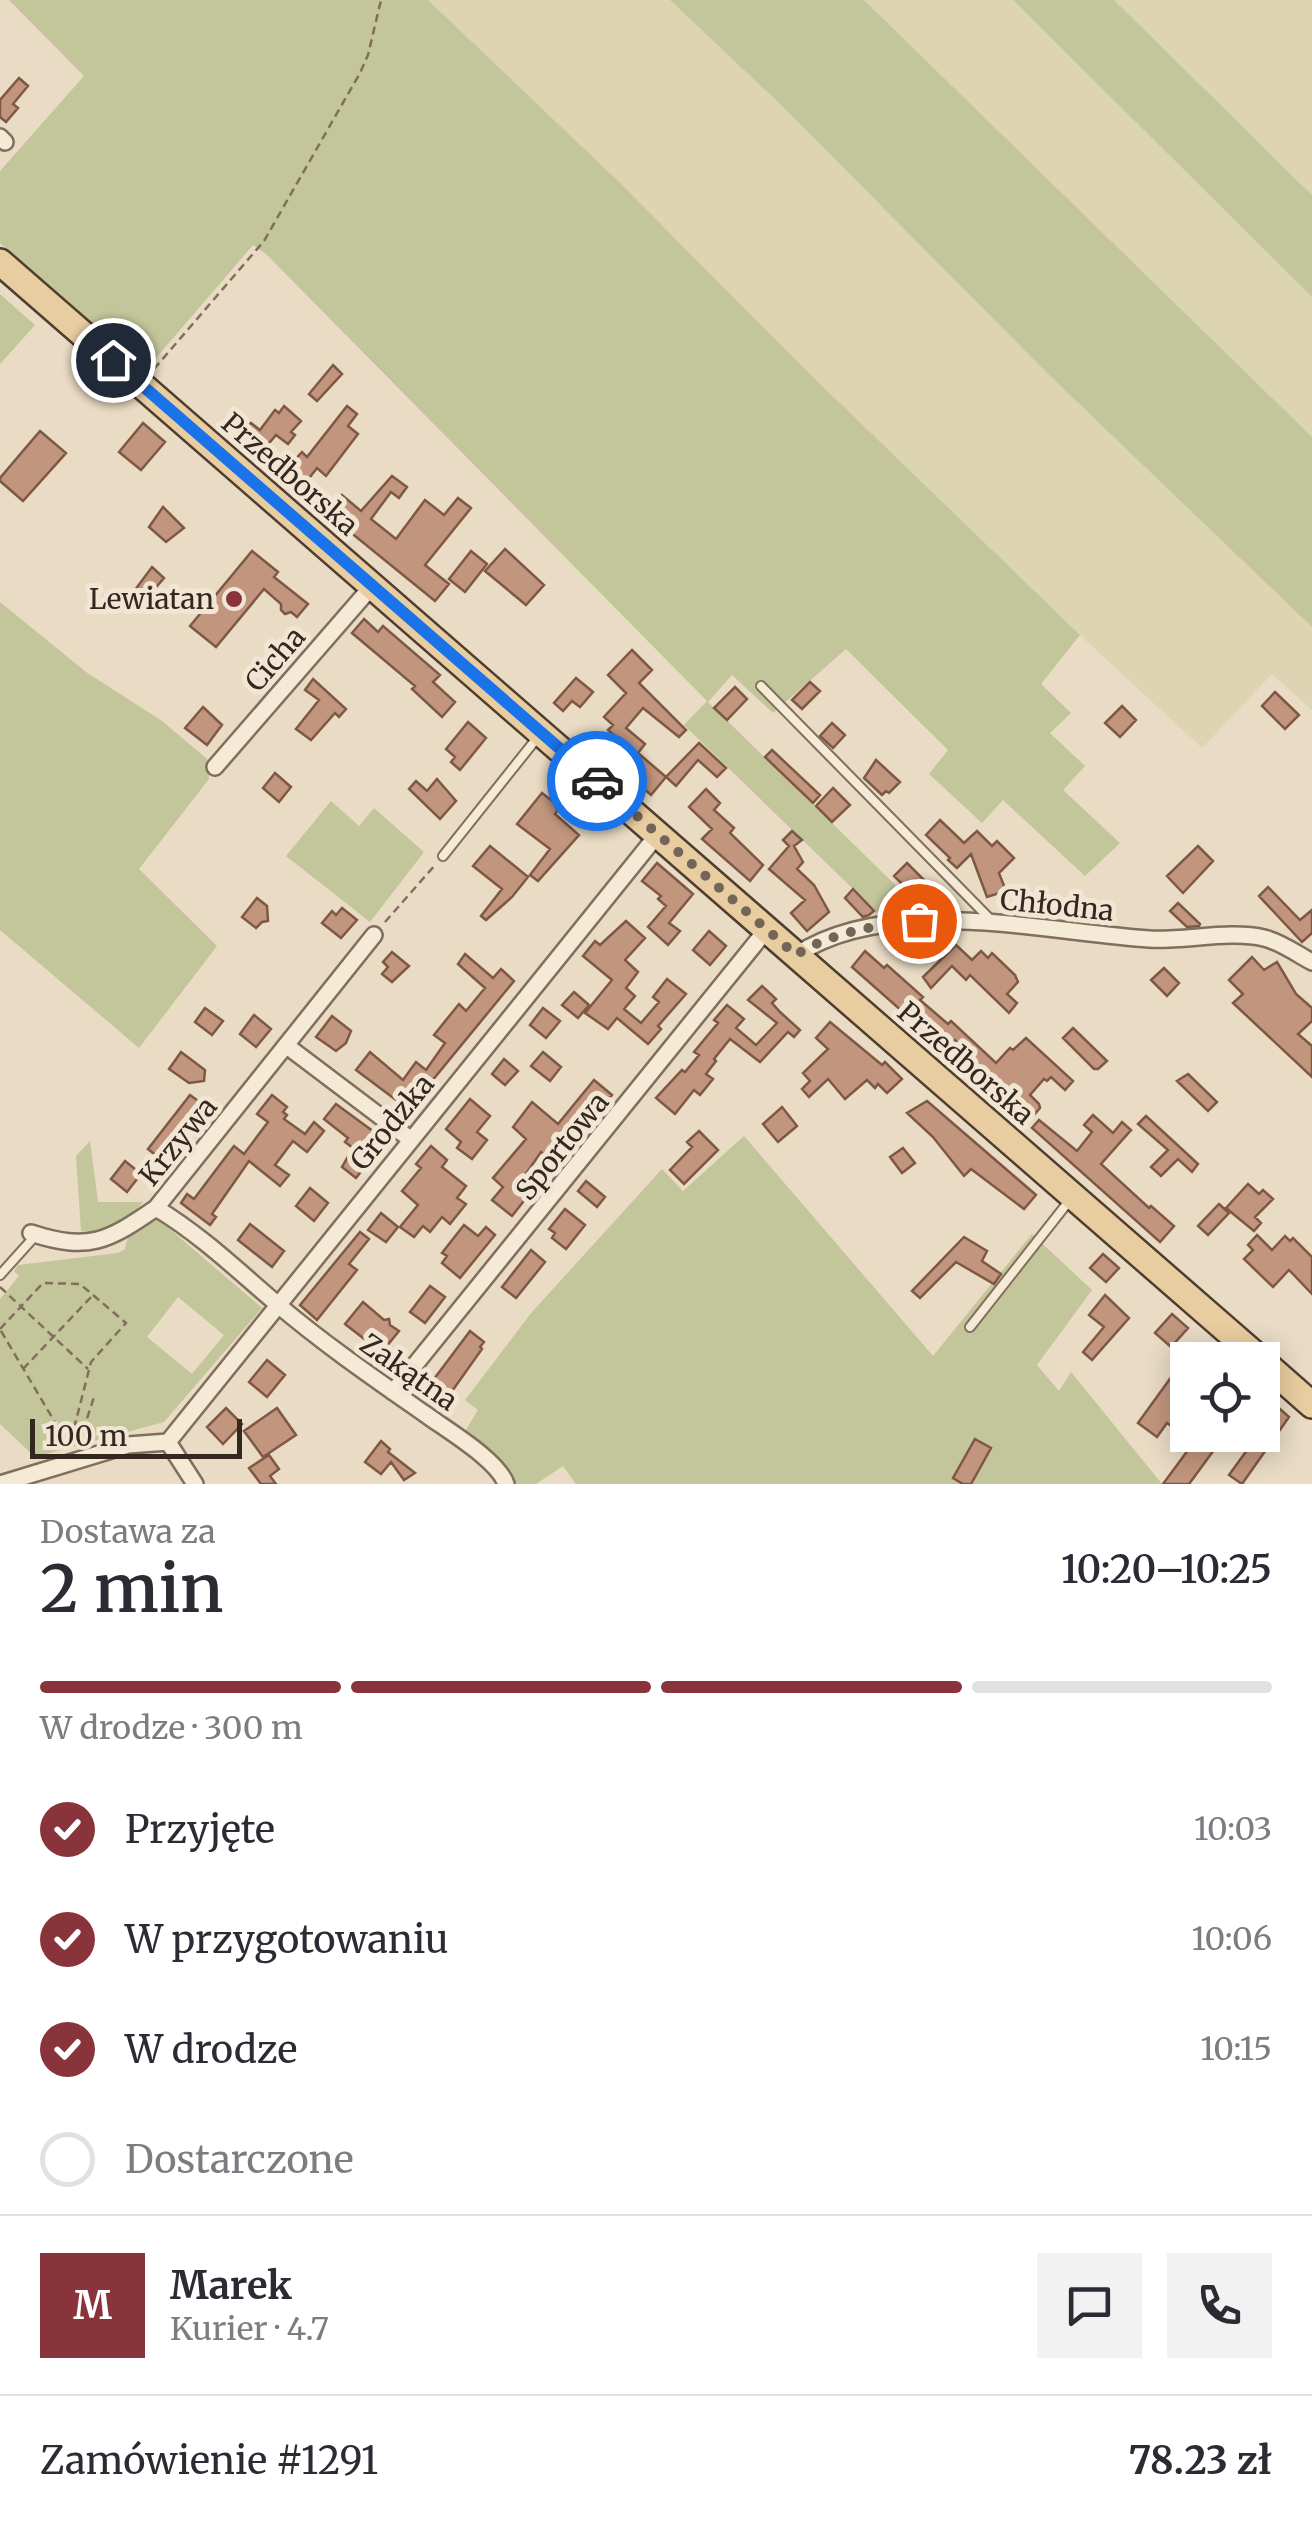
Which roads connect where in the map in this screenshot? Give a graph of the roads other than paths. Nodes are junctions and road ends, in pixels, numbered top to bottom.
1 (0, 262) edge
2 (373, 585) junction
3 (761, 686) dead end
4 (541, 732) junction
5 (214, 766) dead end
6 (658, 834) junction
7 (443, 856) road end
8 (994, 924) junction
9 (767, 929) junction
10 (374, 935) road end
11 (796, 955) junction
12 (1312, 962) edge
13 (287, 1046) junction
14 (410, 1139) junction
15 (1073, 1196) junction
16 (156, 1208) junction
17 (34, 1234) joint
18 (0, 1275) edge
19 (278, 1305) junction
20 (970, 1327) dead end
21 (1240, 1342) edge
22 (1280, 1376) edge
23 (394, 1392) junction
24 (1312, 1404) edge
25 (168, 1442) junction
26 (0, 1484) edge
27 (195, 1484) edge
28 (506, 1484) edge

1 - 2 main road, Przedborska
2 - 4 main road, Przedborska
2 - 5 street, Cicha
3 - 8 lane
4 - 6 main road, Przedborska
4 - 7 lane
6 - 9 main road, Przedborska
6 - 14 street, Grodzka
8 - 11 street, Chłodna
8 - 12 street, Chłodna
9 - 11 main road, Przedborska
9 - 23 street, Sportowa
10 - 13 street, Krzywa
11 - 15 main road, Przedborska
13 - 14 street
13 - 16 street, Krzywa
14 - 19 street, Grodzka
15 - 20 lane
15 - 21 main road, Przedborska
16 - 17 street, Krzywa
16 - 19 street, Zakątna
17 - 18 lane
19 - 23 street, Zakątna
19 - 25 street, Grodzka
22 - 24 main road, Przedborska
23 - 28 street, Zakątna
25 - 26 street
25 - 27 street

